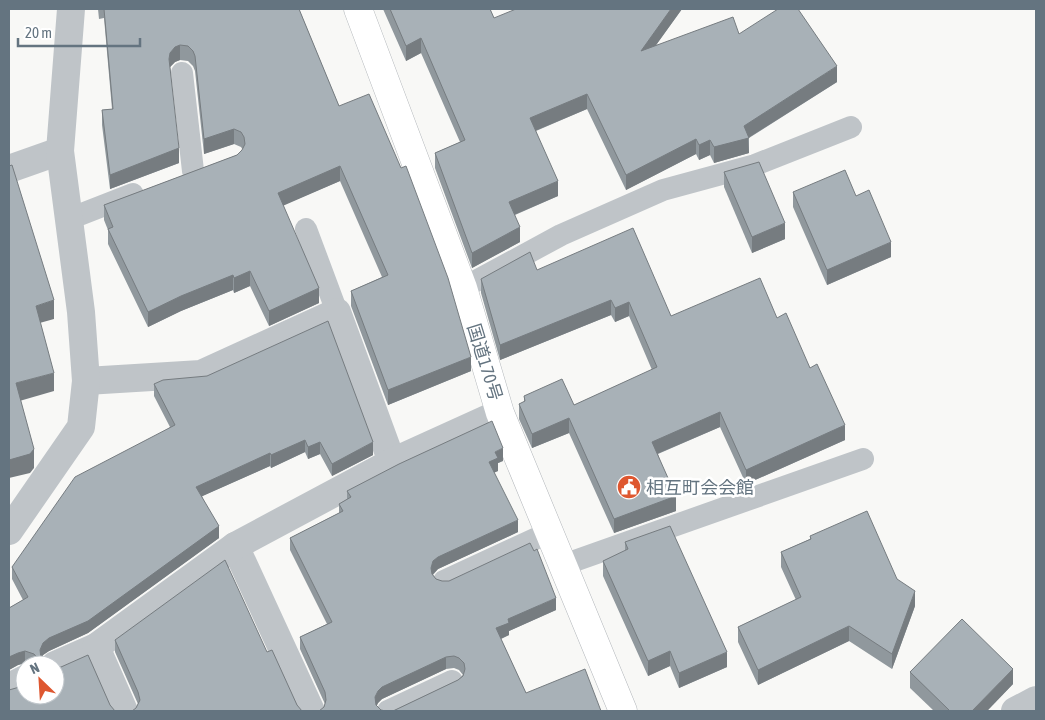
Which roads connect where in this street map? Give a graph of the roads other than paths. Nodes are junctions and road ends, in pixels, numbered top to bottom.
1 (70, 9) edge
2 (358, 9) edge
3 (182, 73) dead end
4 (851, 127) dead end
5 (60, 150) junction
6 (216, 163) edge
7 (9, 169) edge
8 (148, 188) edge
9 (69, 219) junction
10 (306, 229) dead end
11 (463, 288) junction
12 (337, 312) junction
13 (86, 381) junction
14 (500, 412) junction
15 (862, 459) dead end
16 (392, 462) junction
17 (9, 531) edge
18 (550, 532) junction
19 (235, 546) junction
20 (563, 565) junction
21 (444, 581) edge
22 (96, 647) junction
23 (65, 661) edge
24 (452, 681) edge
25 (124, 711) edge
26 (311, 711) edge
27 (388, 711) edge
28 (623, 711) edge

1 - 5 street
2 - 11 highway, 国道170号
3 - 6 lane
4 - 11 lane
5 - 7 street
5 - 9 street
8 - 9 lane
9 - 13 street
10 - 12 lane
11 - 14 highway, 国道170号
12 - 13 street
12 - 16 street
13 - 17 street
14 - 16 street
14 - 18 highway, 国道170号
15 - 20 lane
16 - 19 street
18 - 20 highway, 国道170号
18 - 21 lane
19 - 22 street
19 - 26 street
20 - 28 highway, 国道170号
22 - 23 street
22 - 25 street
24 - 27 lane

